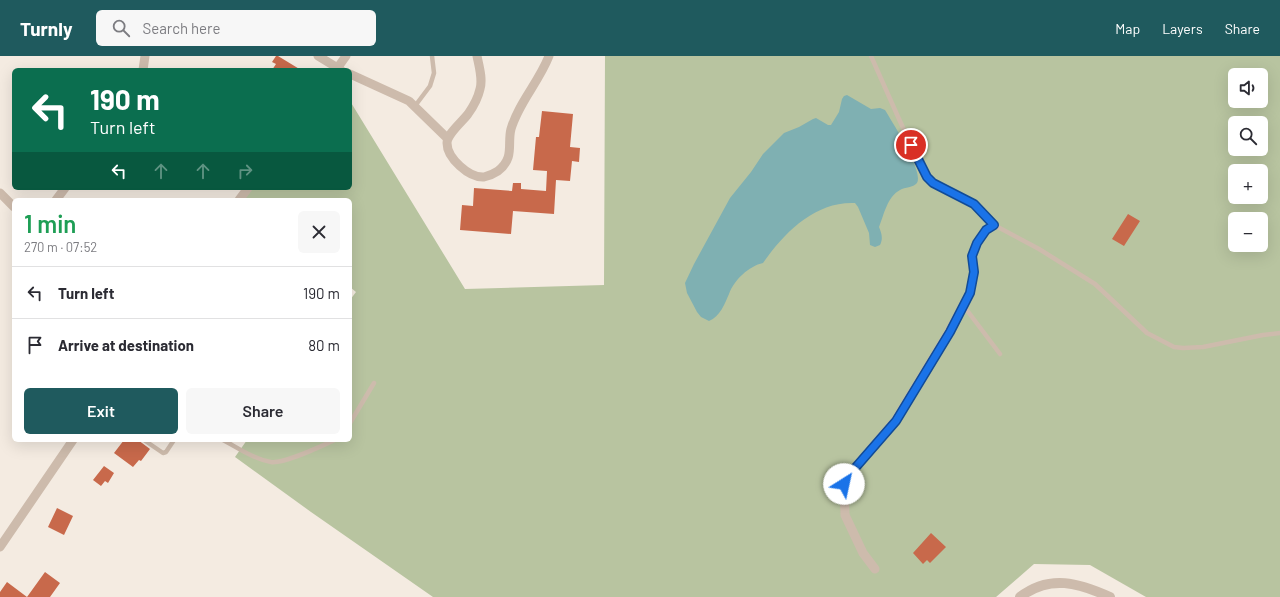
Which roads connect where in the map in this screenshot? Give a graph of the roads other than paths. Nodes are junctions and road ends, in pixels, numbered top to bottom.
1 (145, 56) edge
2 (318, 56) edge
3 (346, 56) edge
4 (432, 56) edge
5 (478, 56) edge
6 (549, 56) edge
7 (871, 56) edge
8 (143, 68) edge
9 (336, 68) edge
10 (339, 68) edge
11 (352, 75) edge
12 (415, 106) junction
13 (447, 138) junction
14 (0, 193) edge
15 (12, 204) edge
16 (994, 225) junction
17 (963, 305) junction
18 (1280, 333) edge
19 (1000, 354) dead end
20 (374, 383) dead end
21 (352, 420) edge
22 (72, 442) edge
23 (147, 442) edge
24 (173, 442) edge
25 (227, 442) edge
26 (330, 442) edge
27 (0, 547) edge
28 (875, 569) dead end
29 (1020, 597) edge
30 (1110, 597) edge

1 - 8 street
2 - 9 street
3 - 10 street
4 - 12 lane
5 - 13 street
6 - 13 street
7 - 16 lane
11 - 12 street
12 - 13 street
14 - 15 street
16 - 17 street
16 - 18 lane
17 - 19 lane
17 - 28 street
20 - 21 lane
22 - 27 street
23 - 24 lane
25 - 26 lane
29 - 30 street

